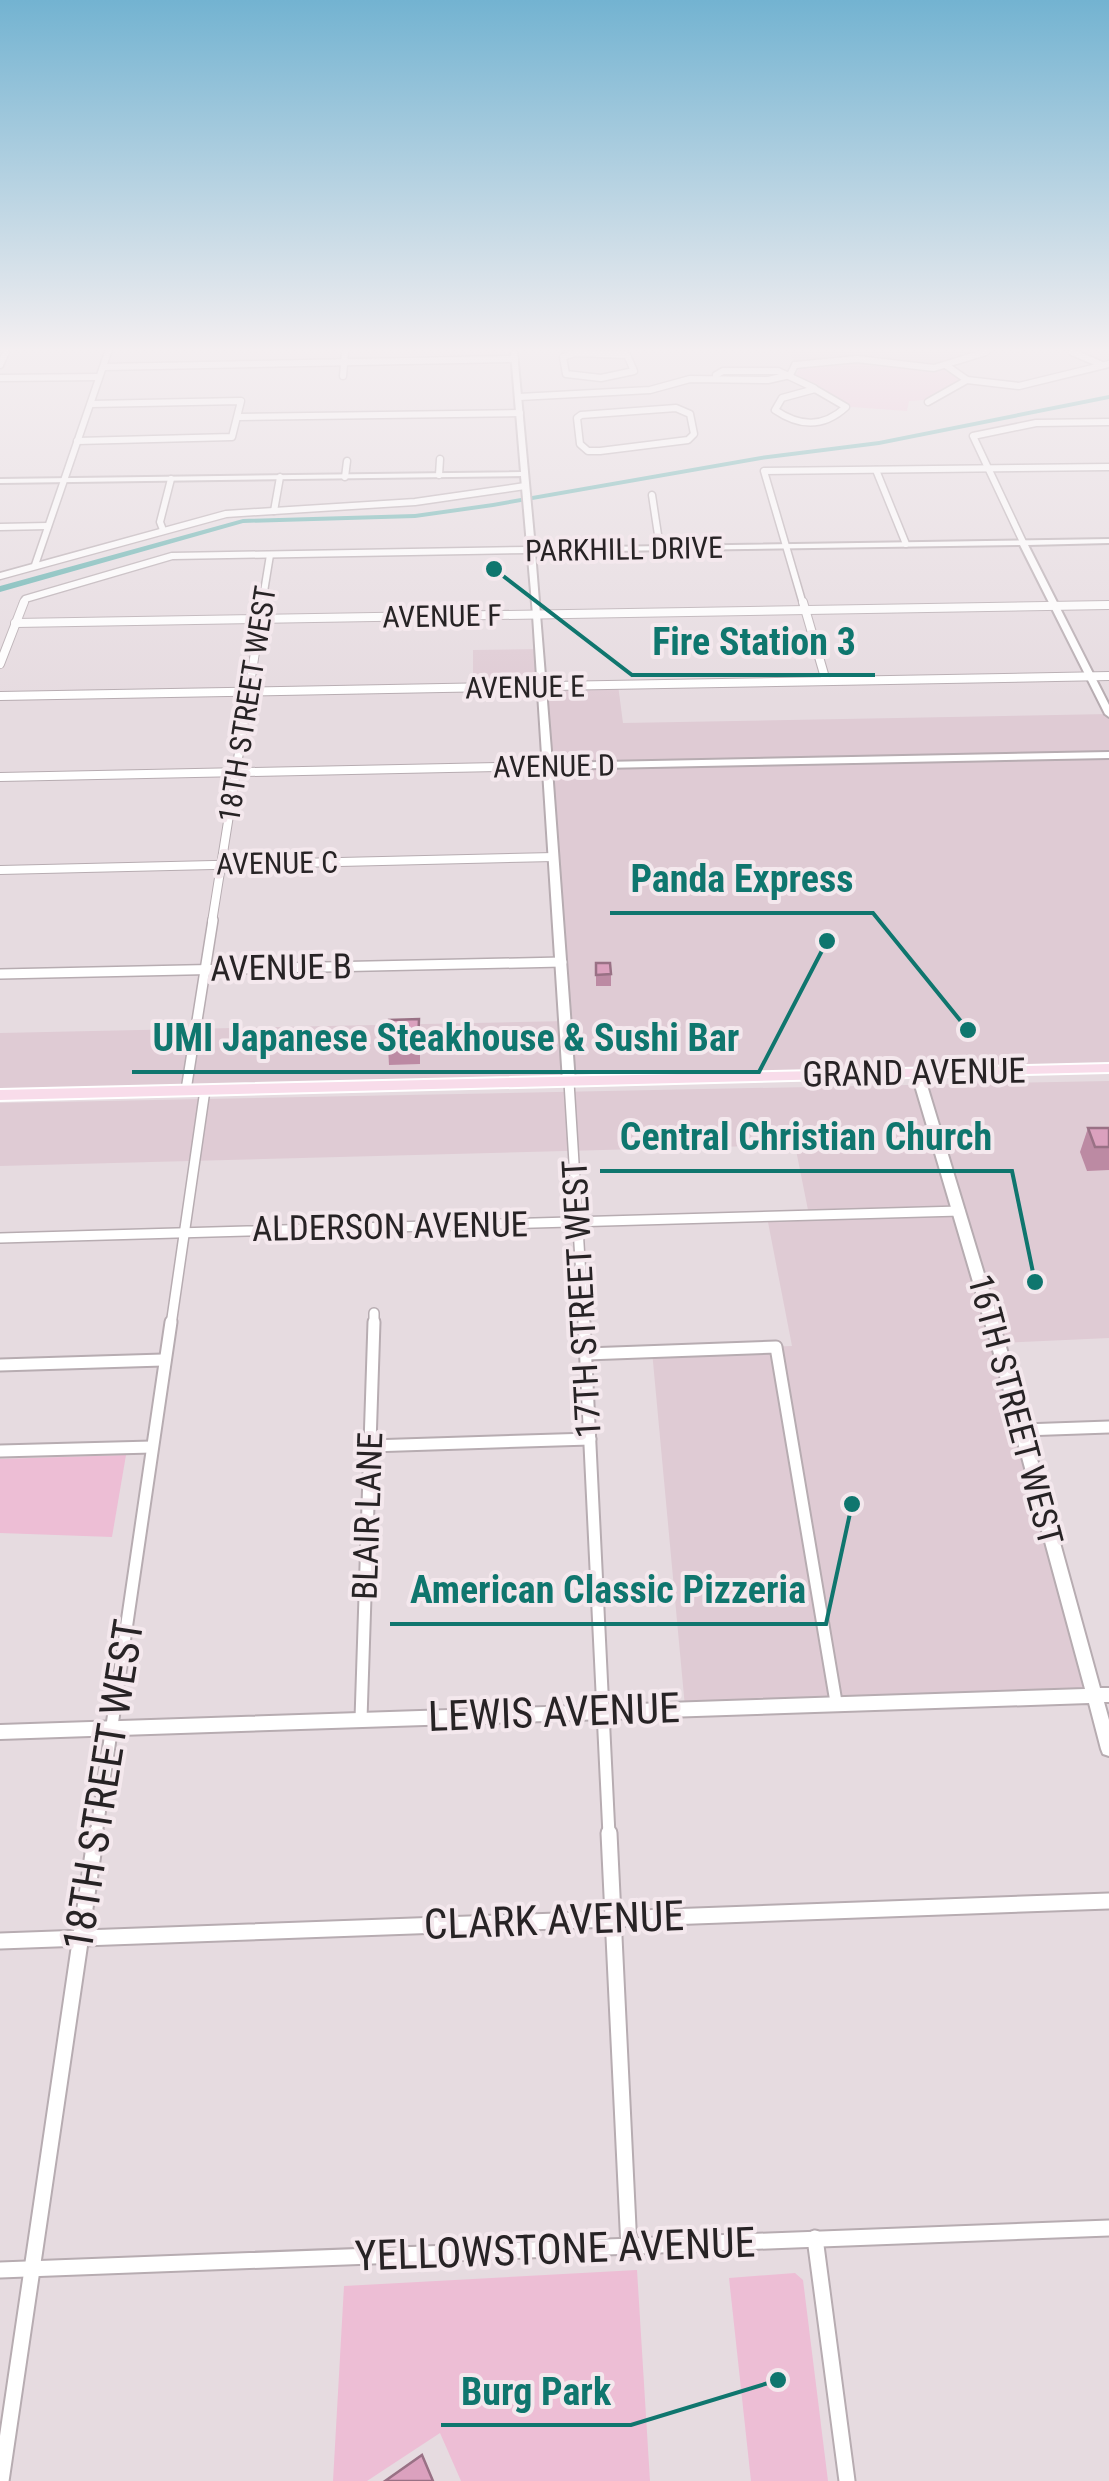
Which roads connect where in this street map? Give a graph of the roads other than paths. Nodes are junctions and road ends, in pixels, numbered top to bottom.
1 (68, 468) edge
2 (346, 468) edge
3 (439, 468) edge
4 (524, 468) edge
5 (989, 468) junction
6 (1015, 468) edge
7 (876, 470) junction
8 (524, 474) junction
9 (439, 475) junction
10 (344, 477) junction
11 (280, 478) junction
12 (171, 479) junction
13 (0, 480) edge
14 (64, 480) junction
15 (525, 490) junction
16 (652, 495) dead end
17 (274, 511) junction
18 (48, 526) junction
19 (0, 527) edge
20 (162, 530) junction
21 (1109, 541) edge
22 (1023, 542) junction
23 (906, 544) junction
24 (786, 546) junction
25 (660, 548) junction
26 (530, 550) junction
27 (270, 555) junction
28 (36, 565) junction
29 (0, 576) edge
30 (1109, 604) edge
31 (1054, 605) junction
32 (805, 610) junction
33 (538, 615) junction
34 (260, 619) junction
35 (15, 623) junction
36 (0, 664) edge
37 (1090, 676) junction
38 (1109, 676) edge
39 (826, 681) junction
40 (542, 686) junction
41 (248, 692) junction
42 (0, 696) edge
43 (1109, 714) edge
44 (1109, 756) edge
45 (548, 766) junction
46 (236, 772) junction
47 (0, 777) edge
48 (554, 857) junction
49 (222, 864) junction
50 (0, 870) edge
51 (562, 962) junction
52 (205, 969) junction
53 (0, 974) edge
54 (1109, 1068) edge
55 (917, 1072) junction
56 (569, 1082) junction
57 (186, 1090) junction
58 (206, 1090) junction
59 (0, 1094) edge
60 (960, 1211) junction
61 (575, 1223) junction
62 (187, 1231) junction
63 (0, 1238) edge
64 (374, 1313) dead end
65 (586, 1354) junction
66 (163, 1360) junction
67 (0, 1364) edge
68 (1109, 1427) edge
69 (1023, 1430) junction
70 (590, 1440) junction
71 (370, 1446) junction
72 (152, 1447) junction
73 (0, 1450) edge
74 (1102, 1696) edge
75 (836, 1702) junction
76 (602, 1710) junction
77 (361, 1719) junction
78 (113, 1728) junction
79 (0, 1732) edge
80 (1109, 1750) edge
81 (1109, 1901) edge
82 (612, 1918) junction
83 (79, 1939) junction
84 (0, 1941) edge
85 (1109, 2228) edge
86 (815, 2238) junction
87 (629, 2248) junction
88 (33, 2269) junction
89 (0, 2270) edge
90 (1, 2481) edge
91 (846, 2481) edge

1 - 14 street
2 - 10 street
3 - 9 street
4 - 8 street, 17TH STREET WEST
5 - 6 street
5 - 7 street
5 - 22 street
7 - 23 street
7 - 24 street
8 - 9 street
8 - 15 street, 17TH STREET WEST
9 - 10 street
10 - 11 street
11 - 12 street
11 - 17 street
12 - 14 street
12 - 20 street
13 - 14 street
14 - 18 street
15 - 17 street
15 - 26 street, 17TH STREET WEST
16 - 25 street
17 - 20 street
18 - 19 street
18 - 28 street
20 - 28 street
21 - 22 street, PARKHILL DRIVE
22 - 23 street, PARKHILL DRIVE
22 - 31 street
23 - 24 street, PARKHILL DRIVE
24 - 25 street, PARKHILL DRIVE
24 - 32 street
25 - 26 street, PARKHILL DRIVE
26 - 27 street, PARKHILL DRIVE
26 - 33 street, 17TH STREET WEST
27 - 34 street, 18TH STREET WEST
27 - 35 street, PARKHILL DRIVE
28 - 29 street
30 - 31 street, AVENUE F
31 - 32 street, AVENUE F
31 - 37 street
32 - 33 street, AVENUE F
32 - 39 street
33 - 34 street, AVENUE F
33 - 40 street, 17TH STREET WEST
34 - 35 street, AVENUE F
34 - 41 street, 18TH STREET WEST
35 - 36 street
37 - 38 street, AVENUE E
37 - 39 street, AVENUE E
37 - 43 street
39 - 40 street, AVENUE E
40 - 41 street, AVENUE E
40 - 45 street, 17TH STREET WEST
41 - 42 street, AVENUE E
41 - 46 street, 18TH STREET WEST
44 - 45 street, AVENUE D
45 - 46 street, AVENUE D
45 - 48 street, 17TH STREET WEST
46 - 47 street, AVENUE D
46 - 49 street, 18TH STREET WEST
48 - 49 street, AVENUE C
48 - 51 street, 17TH STREET WEST
49 - 50 street, AVENUE C
49 - 52 street, 18TH STREET WEST
51 - 52 street, AVENUE B
51 - 56 street, 17TH STREET WEST
52 - 53 street, AVENUE B
52 - 57 street, 18TH STREET WEST
54 - 55 main road, GRAND AVENUE
55 - 56 main road, GRAND AVENUE
55 - 60 street, 16TH STREET WEST
56 - 58 main road, GRAND AVENUE
56 - 61 street, 17TH STREET WEST
57 - 58 main road, GRAND AVENUE
57 - 59 main road, GRAND AVENUE
58 - 62 street, 18TH STREET WEST
60 - 61 street, ALDERSON AVENUE
60 - 69 street, 16TH STREET WEST
61 - 62 street, ALDERSON AVENUE
61 - 65 street, 17TH STREET WEST
62 - 63 street, ALDERSON AVENUE
62 - 66 street, 18TH STREET WEST
64 - 71 street, BLAIR LANE
65 - 70 street, 17TH STREET WEST
65 - 75 street
66 - 67 street
66 - 72 street, 18TH STREET WEST
68 - 69 street
69 - 74 street, 16TH STREET WEST
70 - 71 street
70 - 76 street, 17TH STREET WEST
71 - 77 street, BLAIR LANE
72 - 73 street
72 - 78 street, 18TH STREET WEST
74 - 75 street, LEWIS AVENUE
74 - 80 street, 16TH STREET WEST
75 - 76 street, LEWIS AVENUE
76 - 77 street, LEWIS AVENUE
76 - 82 street, 17TH STREET WEST
77 - 78 street, LEWIS AVENUE
78 - 79 street, LEWIS AVENUE
78 - 83 street, 18TH STREET WEST
81 - 82 street, CLARK AVENUE
82 - 83 street, CLARK AVENUE
82 - 87 street, 17TH STREET WEST
83 - 84 street, CLARK AVENUE
83 - 88 street, 18TH STREET WEST
85 - 86 street, YELLOWSTONE AVENUE
86 - 87 street, YELLOWSTONE AVENUE
86 - 91 street
87 - 88 street, YELLOWSTONE AVENUE
88 - 89 street, YELLOWSTONE AVENUE
88 - 90 street, 18TH STREET WEST

